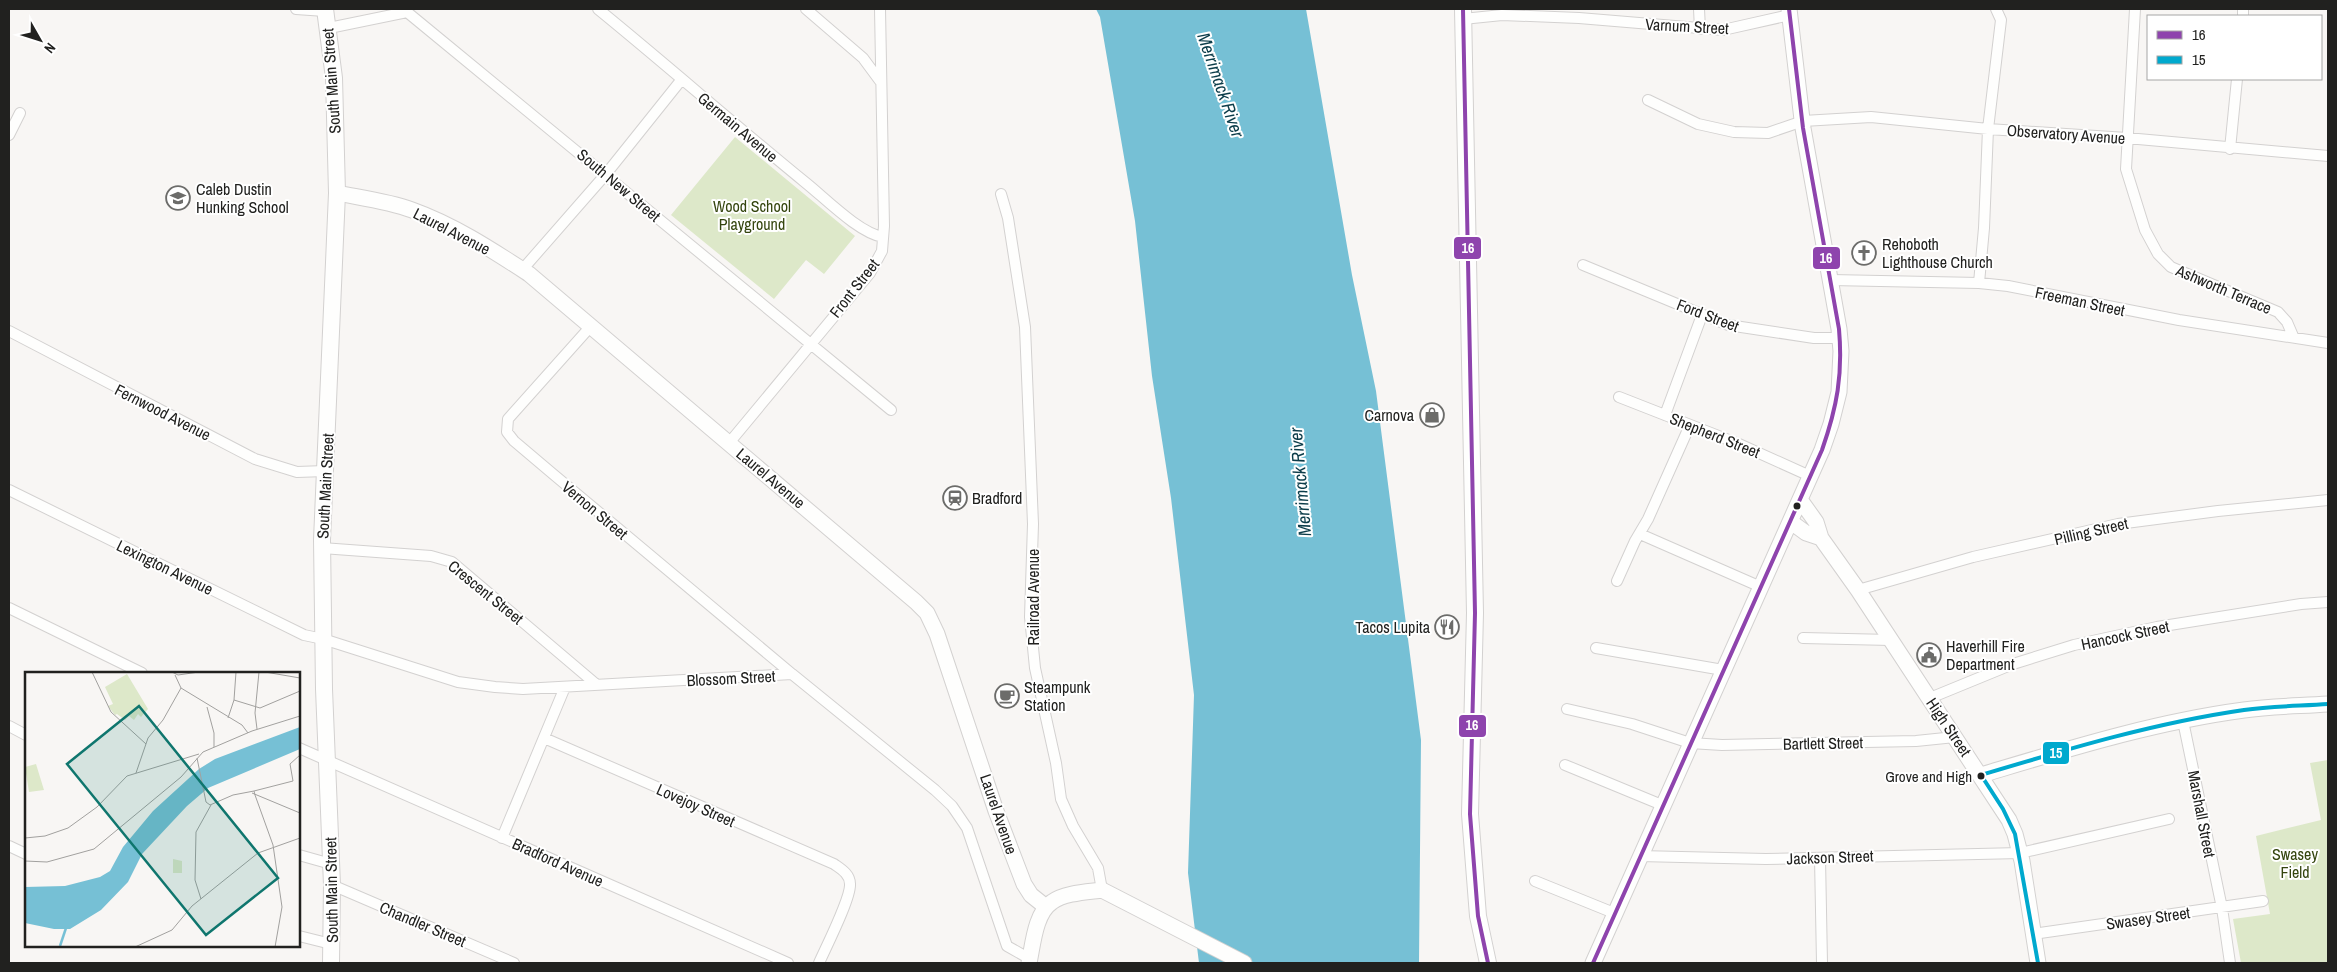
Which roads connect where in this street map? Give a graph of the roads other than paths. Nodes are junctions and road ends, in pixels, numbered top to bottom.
1 (296, 9) edge
2 (598, 9) edge
3 (806, 9) edge
4 (880, 9) edge
5 (1699, 9) edge
6 (1996, 9) edge
7 (2135, 9) edge
8 (325, 10) edge
9 (409, 10) edge
10 (1789, 12) edge
11 (1463, 14) edge
12 (329, 28) junction
13 (1700, 29) junction
14 (682, 79) junction
15 (2237, 80) edge
16 (880, 81) junction
17 (1648, 100) dead end
18 (20, 113) dead end
19 (1804, 121) junction
20 (1988, 129) junction
21 (9, 135) edge
22 (2127, 138) junction
23 (2230, 149) junction
24 (2328, 156) edge
25 (606, 174) junction
26 (337, 193) junction
27 (1001, 194) dead end
28 (883, 237) junction
29 (1583, 265) dead end
30 (522, 270) junction
31 (1831, 280) junction
32 (1979, 283) junction
33 (1702, 315) junction
34 (591, 326) junction
35 (9, 331) edge
36 (2293, 336) junction
37 (1840, 338) junction
38 (812, 343) junction
39 (2328, 343) edge
40 (1619, 396) dead end
41 (891, 410) dead end
42 (1666, 415) junction
43 (1690, 425) junction
44 (729, 443) junction
45 (325, 471) junction
46 (1810, 476) junction
47 (9, 490) edge
48 (2328, 500) edge
49 (1801, 501) junction
50 (1791, 522) junction
51 (1640, 534) junction
52 (1821, 538) junction
53 (322, 548) junction
54 (1617, 582) dead end
55 (1761, 587) junction
56 (1858, 590) junction
57 (2328, 602) edge
58 (9, 608) edge
59 (1802, 638) dead end
60 (323, 639) junction
61 (1891, 640) junction
62 (1596, 648) dead end
63 (1723, 670) junction
64 (140, 672) edge
65 (792, 674) junction
66 (598, 685) junction
67 (565, 686) junction
68 (1930, 698) junction
69 (2328, 704) edge
70 (1567, 709) dead end
71 (2183, 721) junction
72 (9, 726) edge
73 (25, 734) edge
74 (1955, 737) junction
75 (544, 738) junction
76 (1690, 743) junction
77 (300, 748) edge
78 (327, 761) junction
79 (1565, 765) dead end
80 (1981, 775) junction
81 (1662, 805) junction
82 (2170, 820) dead end
83 (502, 838) junction
84 (9, 846) edge
85 (25, 854) edge
86 (2020, 854) junction
87 (300, 855) edge
88 (1639, 856) junction
89 (1820, 858) junction
90 (331, 864) junction
91 (1535, 881) dead end
92 (332, 885) junction
93 (1106, 892) junction
94 (2263, 901) dead end
95 (1046, 907) junction
96 (2222, 908) junction
97 (1614, 913) junction
98 (2033, 934) junction
99 (300, 936) edge
100 (331, 944) junction
101 (1030, 961) edge
102 (331, 963) edge
103 (514, 963) edge
104 (788, 963) edge
105 (819, 963) edge
106 (1244, 963) edge
107 (1488, 963) edge
108 (1593, 963) edge
109 (1822, 963) edge
110 (2038, 963) edge
111 (2230, 963) edge

1 - 8 street
2 - 14 street, Germain Avenue
3 - 16 street
4 - 16 street, Front Street
5 - 13 street
6 - 20 street
7 - 22 street, Ashworth Terrace
8 - 12 main road, South Main Street
9 - 12 street, South New Street
9 - 25 street, South New Street
10 - 13 street, Varnum Street
10 - 19 street
11 - 13 street, Varnum Street
11 - 107 main road
12 - 26 main road, South Main Street
14 - 25 street
14 - 28 street, Germain Avenue
15 - 23 street
16 - 28 street, Front Street
17 - 19 street, Observatory Avenue
18 - 21 street
19 - 20 street, Observatory Avenue
19 - 31 street
20 - 22 street, Observatory Avenue
20 - 32 street
22 - 23 street, Observatory Avenue
22 - 36 street, Ashworth Terrace
23 - 24 street, Observatory Avenue
25 - 30 street
25 - 38 street, South New Street
26 - 30 street, Laurel Avenue
26 - 45 main road, South Main Street
27 - 93 street, Railroad Avenue
28 - 38 street, Front Street
29 - 33 street, Ford Street
30 - 34 street, Laurel Avenue
31 - 32 street, Freeman Street
31 - 37 street
32 - 36 street, Freeman Street
33 - 37 street, Ford Street
33 - 42 street
34 - 44 street, Laurel Avenue
34 - 65 street, Vernon Street
35 - 45 street, Fernwood Avenue
36 - 39 street, Freeman Street
37 - 46 street
38 - 41 street, South New Street
38 - 44 street, Front Street
40 - 42 street, Shepherd Street
42 - 43 street, Shepherd Street
43 - 46 street, Shepherd Street
43 - 51 street
44 - 95 street, Laurel Avenue
45 - 53 main road, South Main Street
46 - 49 street
47 - 60 street, Lexington Avenue
48 - 56 street, Pilling Street
49 - 50 street
49 - 52 street, High Street
50 - 52 street, High Street
50 - 55 street
51 - 54 street
51 - 55 street
52 - 56 street, High Street
53 - 60 main road, South Main Street
53 - 66 street, Crescent Street
55 - 63 street
56 - 61 street, High Street
57 - 68 street, Hancock Street
58 - 64 street
59 - 61 street
60 - 67 street, Blossom Street
60 - 78 main road, South Main Street
61 - 68 street, High Street
62 - 63 street
63 - 76 street
65 - 66 street, Blossom Street
65 - 101 street, Blossom Street
66 - 67 street, Blossom Street
67 - 75 street
68 - 74 street, High Street
69 - 71 street
70 - 76 street, Bartlett Street
71 - 80 street
71 - 96 street, Marshall Street
72 - 73 street
74 - 76 street, Bartlett Street
74 - 80 street, High Street
75 - 83 street
75 - 105 street, Lovejoy Street
76 - 81 street
77 - 78 street, Bradford Avenue
78 - 83 street, Bradford Avenue
78 - 90 main road, South Main Street
79 - 81 street
80 - 86 street, High Street
81 - 88 street
82 - 86 street, Jackson Street
83 - 104 street, Bradford Avenue
84 - 85 street
86 - 89 street, Jackson Street
86 - 98 street, High Street
87 - 90 street
88 - 89 street, Jackson Street
88 - 97 street
89 - 109 street
90 - 92 main road, South Main Street
91 - 97 street
92 - 100 main road, South Main Street
92 - 103 street, Chandler Street
93 - 95 street
93 - 106 street
94 - 96 street, Swasey Street
95 - 101 street
96 - 98 street, Swasey Street
96 - 111 street, Marshall Street
97 - 108 street
98 - 110 street, High Street
99 - 100 street
100 - 102 main road, South Main Street

